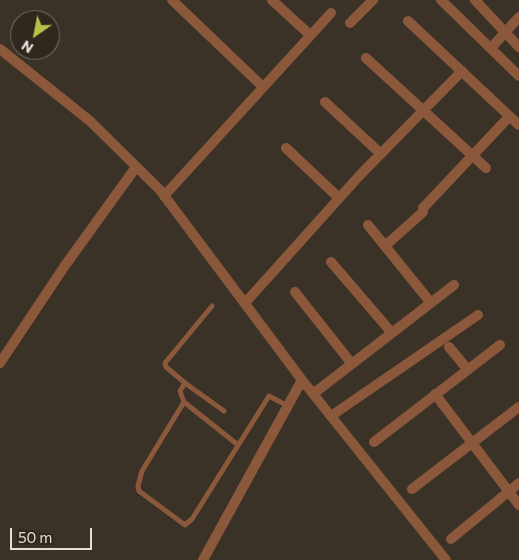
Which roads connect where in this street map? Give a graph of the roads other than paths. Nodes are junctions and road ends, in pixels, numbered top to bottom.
1 (172, 0) edge
2 (272, 0) edge
3 (373, 0) edge
4 (474, 0) edge
5 (448, 2) edge
6 (331, 13) dead end
7 (519, 17) edge
8 (408, 21) dead end
9 (350, 23) dead end
10 (505, 32) junction
11 (310, 35) junction
12 (519, 47) edge
13 (490, 48) junction
14 (0, 49) edge
15 (366, 58) dead end
16 (462, 71) junction
17 (519, 76) edge
18 (263, 87) junction
19 (325, 102) dead end
20 (423, 111) junction
21 (507, 119) dead end
22 (519, 125) edge
23 (286, 148) dead end
24 (381, 154) junction
25 (471, 155) junction
26 (136, 167) junction
27 (486, 168) dead end
28 (164, 196) junction
29 (340, 198) junction
30 (368, 225) dead end
31 (386, 246) junction
32 (331, 262) dead end
33 (454, 285) dead end
34 (295, 292) dead end
35 (245, 303) junction
36 (431, 303) junction
37 (212, 306) dead end
38 (478, 316) dead end
39 (392, 333) junction
40 (500, 345) dead end
41 (449, 347) dead end
42 (0, 363) edge
43 (352, 364) junction
44 (468, 370) junction
45 (302, 380) junction
46 (185, 383) junction
47 (313, 394) junction
48 (435, 394) junction
49 (184, 402) junction
50 (288, 406) junction
51 (519, 407) edge
52 (224, 411) dead end
53 (331, 416) junction
54 (374, 442) dead end
55 (472, 443) junction
56 (238, 445) junction
57 (519, 483) edge
58 (412, 488) dead end
59 (509, 491) junction
60 (519, 505) edge
61 (451, 539) dead end
62 (203, 560) edge
63 (446, 560) edge

1 - 18 street
2 - 11 street
3 - 9 street
4 - 10 street
5 - 13 street
6 - 11 street
7 - 10 street
8 - 16 street
10 - 12 street
10 - 13 street
11 - 18 street
13 - 17 street
14 - 26 street
15 - 20 street
16 - 20 street
16 - 22 street
18 - 28 street
19 - 24 street
20 - 24 street
20 - 25 street
21 - 25 street
23 - 29 street
24 - 29 street
25 - 27 street
25 - 31 street
26 - 28 street
26 - 42 street
28 - 35 street
29 - 35 street
30 - 31 street
31 - 36 street
32 - 39 street
33 - 36 street
34 - 43 street
35 - 45 street
36 - 39 street
37 - 46 lane
38 - 53 street
39 - 43 street
40 - 44 street
41 - 44 street
43 - 47 street
44 - 48 street
45 - 47 street
45 - 50 street
46 - 49 lane
46 - 52 lane
47 - 53 street
48 - 54 street
48 - 55 street
49 - 56 lane
49 - 56 lane
50 - 56 lane
50 - 62 street
51 - 55 street
53 - 63 street
55 - 58 street
55 - 59 street
57 - 59 street
59 - 60 street
59 - 61 street

